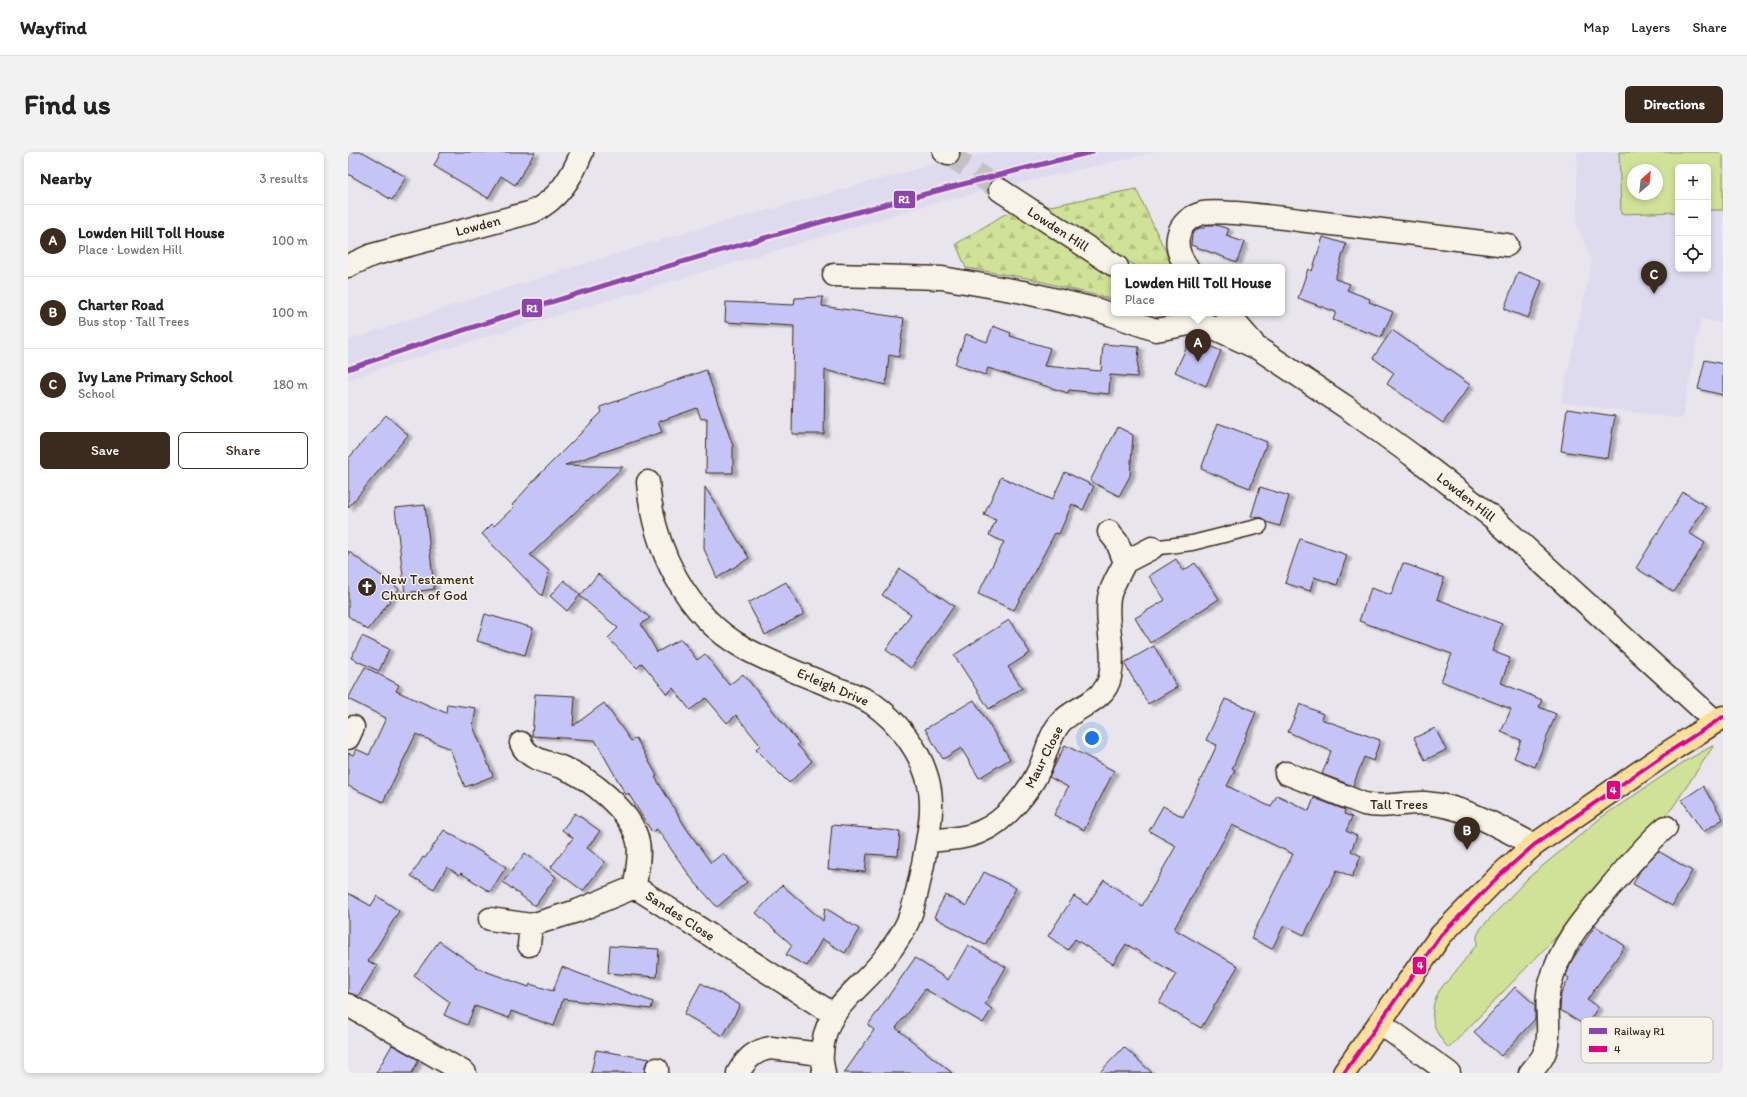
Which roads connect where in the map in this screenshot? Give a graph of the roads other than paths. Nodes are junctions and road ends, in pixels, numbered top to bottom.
1 (582, 152) edge
2 (1000, 190) tunnel mouth
3 (1507, 245) dead end
4 (350, 260) edge
5 (1111, 264) edge
6 (1185, 264) edge
7 (834, 275) dead end
8 (1111, 314) edge
9 (1115, 316) edge
10 (1230, 316) edge
11 (1194, 318) edge
12 (1260, 350) junction
13 (648, 482) dead end
14 (1260, 526) dead end
15 (1109, 532) dead end
16 (1152, 548) joint
17 (1125, 562) junction
18 (1719, 719) edge
19 (521, 743) dead end
20 (1286, 772) dead end
21 (1666, 827) dead end
22 (928, 841) junction
23 (1534, 845) junction
24 (635, 887) junction
25 (490, 919) dead end
26 (348, 1004) edge
27 (833, 1014) junction
28 (1380, 1023) junction
29 (823, 1064) edge
30 (465, 1073) edge
31 (738, 1073) edge
32 (1344, 1073) edge
33 (1449, 1073) edge
34 (1530, 1073) edge

1 - 4 street, Lowden
2 - 5 street, Lowden Hill
3 - 6 street
7 - 8 street
9 - 11 street
10 - 12 street
11 - 12 street, Lowden Hill
12 - 18 street, Lowden Hill
13 - 22 street, Erleigh Drive
14 - 16 lane
15 - 17 street
16 - 17 street
17 - 22 street, Maur Close
18 - 23 main road
19 - 24 street
20 - 23 street, Tall Trees
21 - 34 street
22 - 27 street, Erleigh Drive
23 - 28 main road
24 - 25 street, Sandes Close
24 - 27 street, Sandes Close
26 - 30 street
27 - 29 street, Erleigh Drive
28 - 32 main road
28 - 33 street
29 - 31 street

